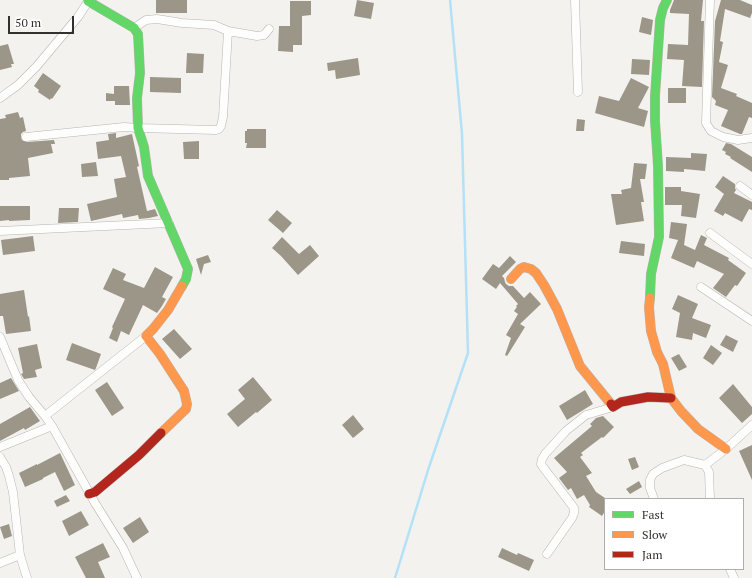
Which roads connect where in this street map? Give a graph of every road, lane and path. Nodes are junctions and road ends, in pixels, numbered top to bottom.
1 (575, 0) edge
2 (667, 0) edge
3 (710, 0) edge
4 (89, 1) edge
5 (134, 28) junction
6 (269, 29) dead end
7 (228, 31) junction
8 (578, 92) dead end
9 (0, 98) edge
10 (138, 128) junction
11 (26, 137) dead end
12 (752, 138) edge
13 (740, 186) dead end
14 (752, 195) edge
15 (169, 222) junction
16 (0, 232) edge
17 (710, 233) dead end
18 (752, 264) edge
19 (511, 279) dead end
20 (701, 287) dead end
21 (752, 321) edge
22 (146, 336) junction
23 (0, 337) edge
24 (671, 398) junction
25 (613, 407) junction
26 (45, 416) junction
27 (752, 425) edge
28 (52, 426) junction
29 (0, 447) edge
30 (726, 449) junction
31 (0, 457) edge
32 (705, 465) junction
33 (89, 494) junction
34 (654, 498) edge
35 (710, 498) edge
36 (547, 554) dead end
37 (20, 555) junction
38 (0, 563) edge
39 (27, 578) edge
40 (138, 578) edge

1 - 8 street
2 - 24 street
3 - 12 street
4 - 5 street
4 - 9 street
5 - 7 street
5 - 10 street
6 - 7 street
7 - 10 street
10 - 11 street
10 - 15 street
13 - 14 street
15 - 16 street
15 - 22 street
17 - 18 street
19 - 25 street
20 - 21 street
22 - 26 street
22 - 33 street
23 - 26 street
24 - 25 street
24 - 30 street
25 - 36 street
26 - 28 street
27 - 30 street
28 - 29 street
28 - 33 street
30 - 32 street
31 - 37 street
32 - 34 street
32 - 35 street
33 - 40 street
37 - 38 street
37 - 39 street

